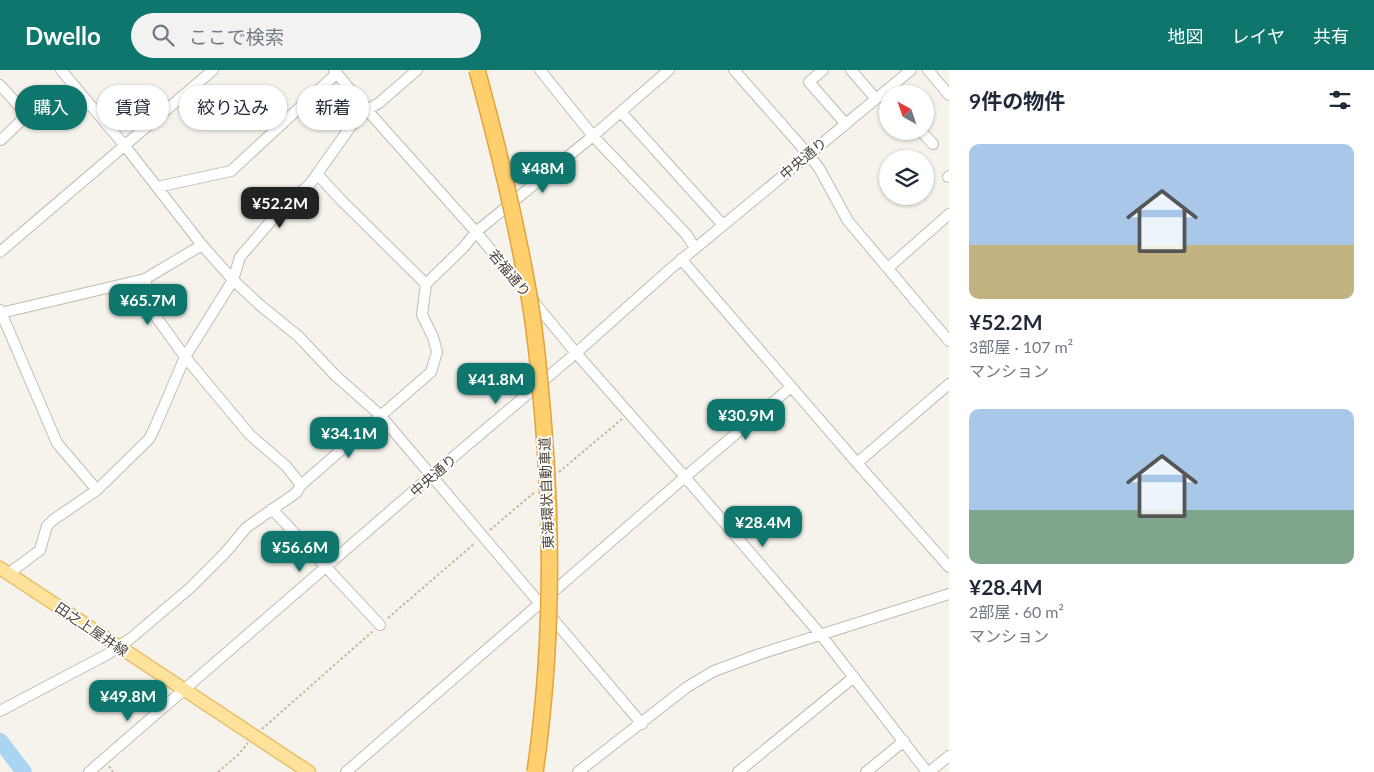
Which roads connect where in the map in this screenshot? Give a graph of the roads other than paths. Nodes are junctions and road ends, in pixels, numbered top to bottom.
1 (61, 70) edge
2 (213, 70) edge
3 (417, 70) edge
4 (477, 70) edge
5 (540, 70) edge
6 (669, 70) edge
7 (734, 70) edge
8 (823, 70) edge
9 (851, 70) edge
10 (911, 70) edge
11 (928, 70) edge
12 (336, 71) edge
13 (347, 85) edge
14 (895, 85) edge
15 (0, 86) edge
16 (949, 95) edge
17 (879, 97) edge
18 (876, 99) junction
19 (369, 109) edge
20 (369, 112) edge
21 (621, 112) junction
22 (845, 123) junction
23 (348, 130) edge
24 (593, 136) junction
25 (1, 140) edge
26 (929, 140) edge
27 (933, 144) dead end
28 (125, 146) junction
29 (808, 154) junction
30 (317, 174) junction
31 (157, 187) junction
32 (949, 214) edge
33 (723, 225) junction
34 (476, 232) junction
35 (202, 245) junction
36 (695, 248) junction
37 (0, 252) edge
38 (681, 259) junction
39 (888, 268) junction
40 (145, 279) junction
41 (233, 280) junction
42 (426, 284) junction
43 (1, 312) edge
44 (949, 341) edge
45 (576, 353) junction
46 (185, 358) junction
47 (949, 384) edge
48 (791, 387) junction
49 (380, 415) junction
50 (857, 463) junction
51 (432, 475) junction
52 (685, 476) junction
53 (301, 485) junction
54 (97, 490) junction
55 (272, 510) junction
56 (325, 567) junction
57 (949, 567) edge
58 (4, 571) edge
59 (949, 594) edge
60 (539, 604) junction
61 (380, 625) road end
62 (821, 635) junction
63 (119, 646) junction
64 (854, 676) junction
65 (183, 690) junction
66 (0, 711) edge
67 (642, 724) junction
68 (904, 741) junction
69 (949, 756) edge
70 (89, 772) edge
71 (309, 772) edge
72 (346, 772) edge
73 (535, 772) edge
74 (578, 772) edge
75 (738, 772) edge
76 (866, 772) edge
77 (928, 772) edge

1 - 28 street
2 - 28 street
3 - 19 street
4 - 73 highway, 東海環状自動車道, bridge
5 - 24 street
6 - 21 street
7 - 29 street
8 - 22 street
9 - 18 street
10 - 14 street, 中央通り
11 - 16 street
12 - 13 street, 若福通り
12 - 31 street
15 - 25 street
17 - 18 street, 中央通り
18 - 22 street, 中央通り
20 - 34 street, 若福通り
21 - 24 street
21 - 33 street
22 - 29 street, 中央通り
23 - 30 street
24 - 34 street
24 - 36 street
26 - 27 street
28 - 31 street
28 - 37 street
29 - 33 street, 中央通り
29 - 39 street
30 - 41 street
30 - 42 street
31 - 35 street
32 - 39 street
33 - 36 street, 中央通り
34 - 42 street
34 - 45 street, 若福通り
35 - 40 street
35 - 41 street
36 - 38 street, 中央通り
38 - 45 street, 中央通り
38 - 48 street
39 - 44 street
40 - 43 street
40 - 46 street
41 - 46 street
41 - 49 street
42 - 49 street
43 - 54 street
45 - 51 street, 中央通り
45 - 52 street, 若福通り
46 - 53 street
46 - 54 street
47 - 50 street
48 - 50 street
48 - 52 street
49 - 51 street
49 - 53 street
50 - 57 street
51 - 56 street, 中央通り
51 - 60 street
52 - 60 street
52 - 62 street, 若福通り
53 - 55 street
54 - 58 street
55 - 56 street
55 - 63 street
56 - 61 street
56 - 65 street, 中央通り
58 - 63 main road, 田之上屋井線
59 - 62 street
60 - 67 street
60 - 72 street
62 - 64 street, 若福通り
62 - 67 street
63 - 65 main road, 田之上屋井線
63 - 66 street
64 - 68 street, 若福通り
64 - 75 street
65 - 70 street, 中央通り
65 - 71 main road, 田之上屋井線
67 - 74 street
68 - 76 street
68 - 77 street, 若福通り
69 - 77 street

